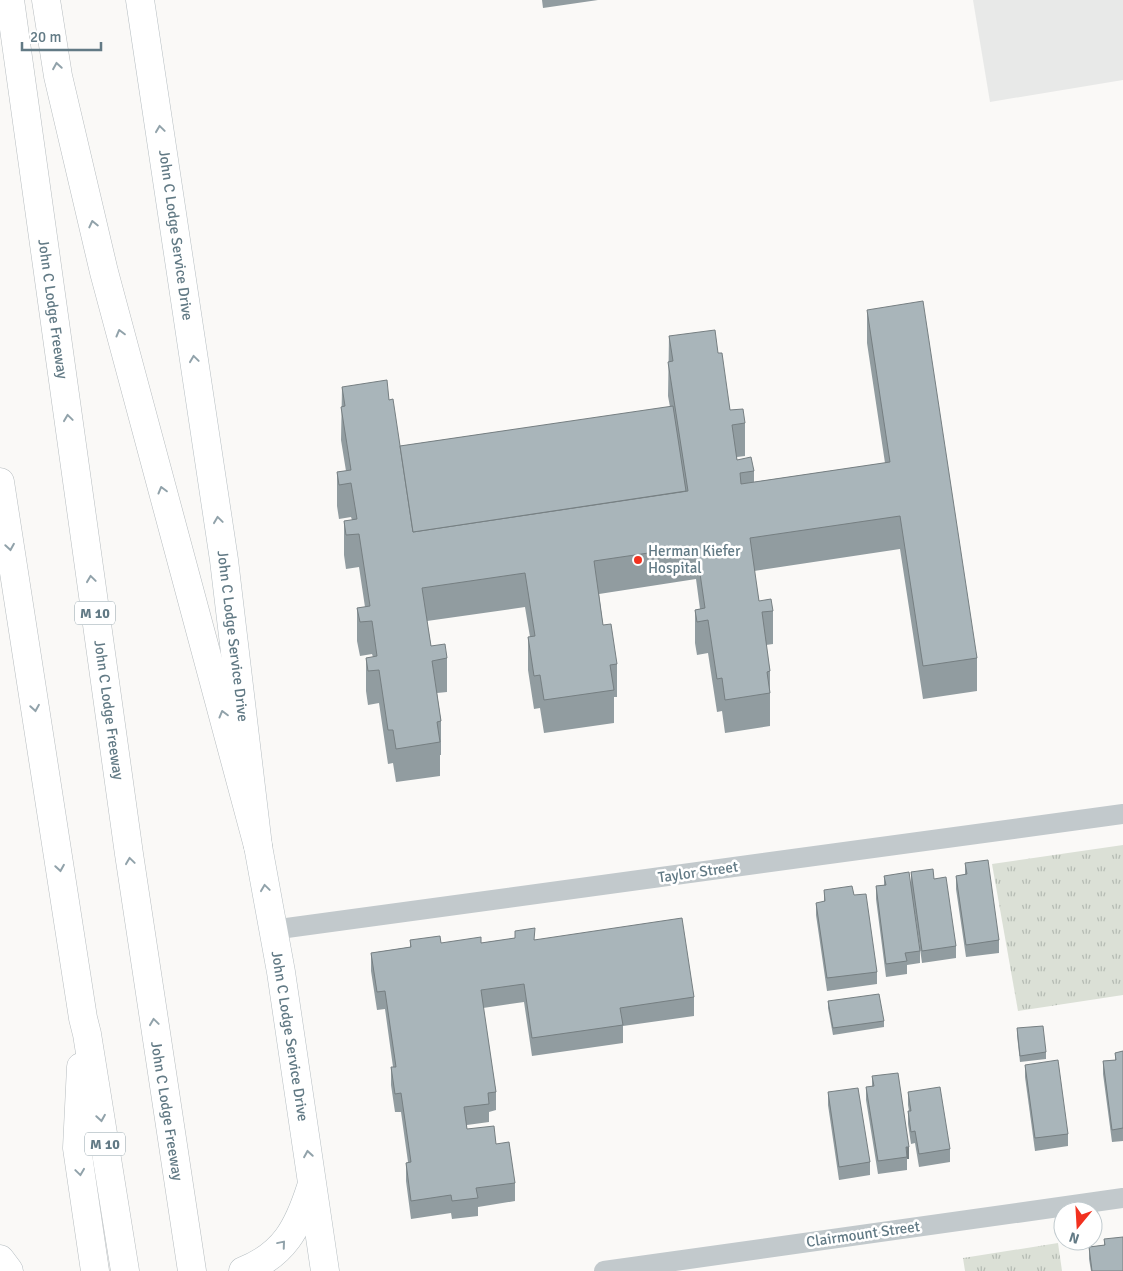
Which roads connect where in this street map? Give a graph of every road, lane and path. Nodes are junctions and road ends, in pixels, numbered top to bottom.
1 (10, 0) edge
2 (46, 0) edge
3 (140, 0) edge
4 (0, 482) edge
5 (1123, 814) edge
6 (258, 846) junction
7 (272, 930) junction
8 (83, 1018) junction
9 (312, 1182) junction
10 (1123, 1198) edge
11 (0, 1259) edge
12 (9, 1271) edge
13 (95, 1271) edge
14 (125, 1271) edge
15 (192, 1271) edge
16 (243, 1271) edge
17 (325, 1271) edge
18 (604, 1271) edge

15 -> 1 main road, John C Lodge Freeway / M 10
6 -> 2 main road
6 -> 3 main road, John C Lodge Service Drive
4 -> 8 main road, M 10
5 - 7 street, Taylor Street
7 -> 6 main road, John C Lodge Service Drive
9 -> 7 main road, John C Lodge Service Drive
8 -> 13 main road
8 -> 14 main road, M 10
16 -> 9 main road
9 - 17 main road, John C Lodge Service Drive
10 - 18 street, Clairmount Street
11 - 12 main road

